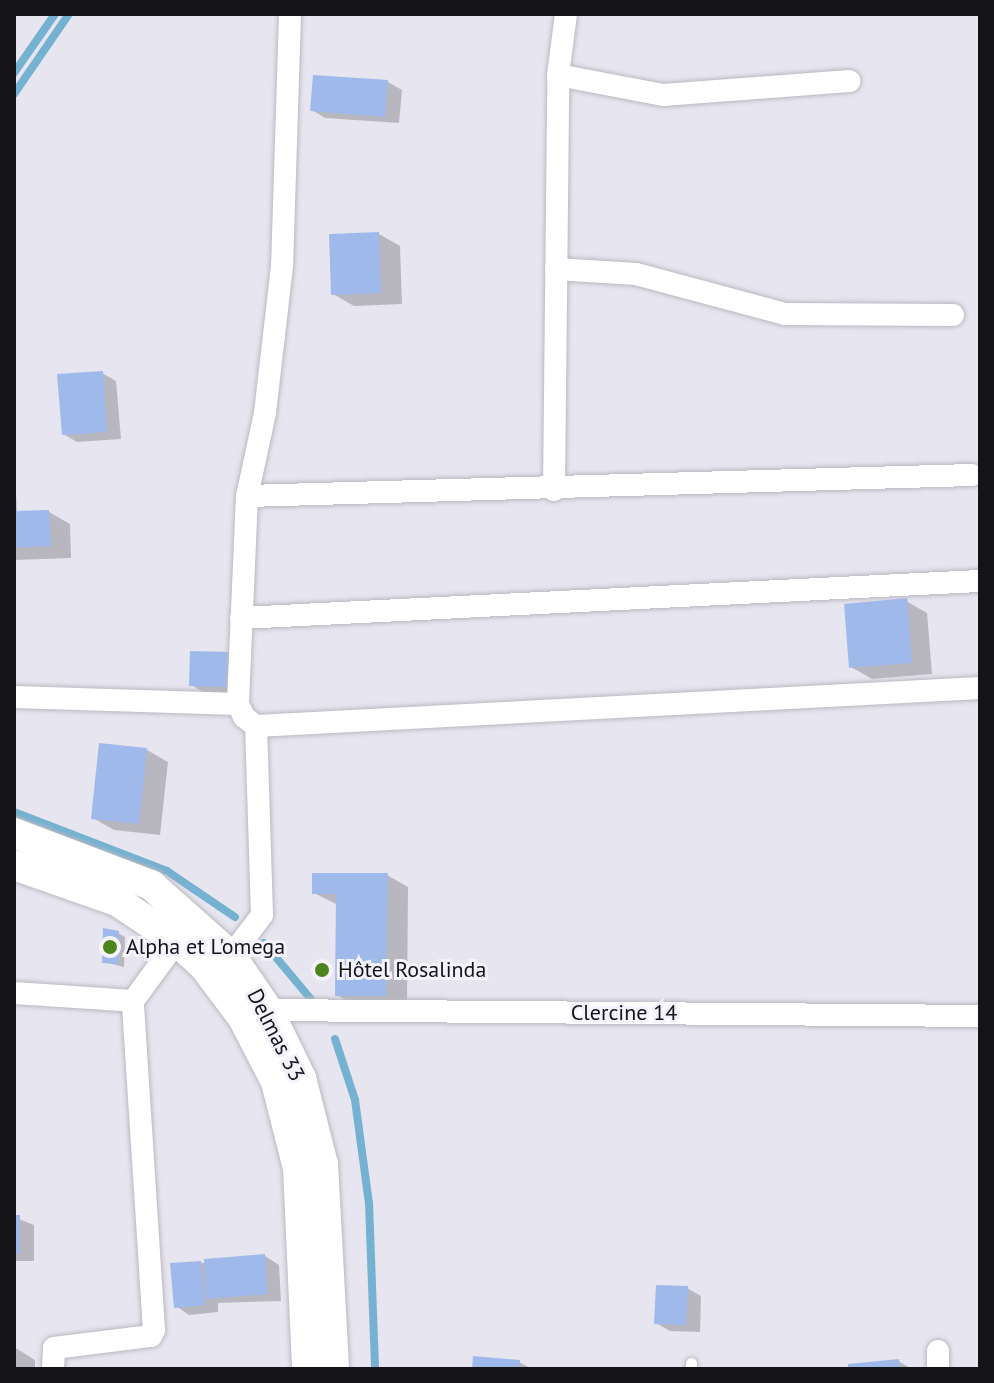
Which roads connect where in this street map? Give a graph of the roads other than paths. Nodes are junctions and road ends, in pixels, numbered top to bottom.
1 (290, 14) edge
2 (566, 14) edge
3 (558, 75) junction
4 (849, 81) dead end
5 (556, 269) junction
6 (953, 315) dead end
7 (972, 475) dead end
8 (554, 490) junction
9 (247, 496) junction
10 (980, 581) edge
11 (241, 618) junction
12 (980, 688) edge
13 (14, 697) edge
14 (238, 704) junction
15 (256, 726) junction
16 (14, 833) edge
17 (14, 865) edge
18 (177, 941) junction
19 (231, 956) junction
20 (14, 993) edge
21 (133, 1001) junction
22 (268, 1010) junction
23 (980, 1016) edge
24 (53, 1369) edge
25 (307, 1369) edge
26 (334, 1369) edge

1 - 9 street
2 - 3 street
3 - 4 street
3 - 5 street
5 - 6 street
5 - 8 street
7 - 8 street
8 - 9 street
9 - 11 street
10 - 11 street
11 - 14 street
12 - 15 street
13 - 14 street
14 - 15 street
15 - 19 street
16 - 19 main road, Delmas 33
17 - 18 main road, Delmas 33
18 - 21 street
18 - 25 main road, Delmas 33
19 - 22 main road, Delmas 33
20 - 21 street
21 - 24 street
22 - 23 street, Clercine 14
22 - 26 main road, Delmas 33

